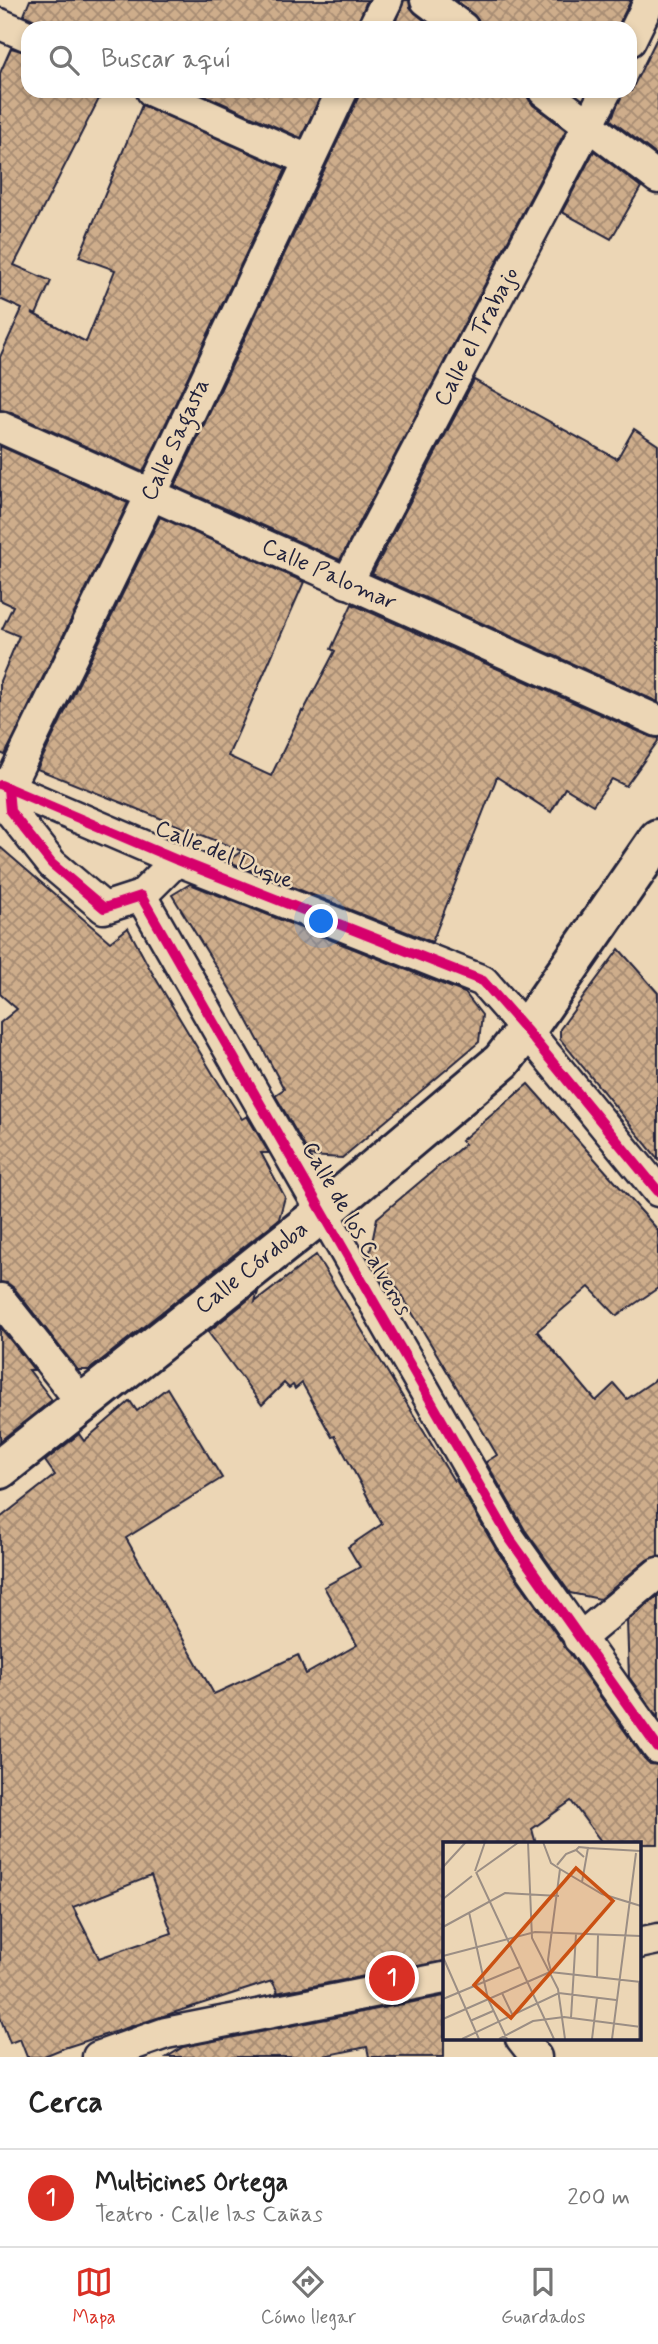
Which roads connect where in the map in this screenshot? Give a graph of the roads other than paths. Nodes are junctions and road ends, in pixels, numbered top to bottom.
1 (7, 0) edge
2 (387, 0) edge
3 (426, 0) edge
4 (650, 0) edge
5 (0, 17) edge
6 (376, 21) edge
7 (454, 21) edge
8 (0, 24) edge
9 (637, 27) edge
10 (21, 33) edge
11 (168, 98) edge
12 (339, 98) edge
13 (553, 98) edge
14 (603, 98) edge
15 (589, 126) junction
16 (308, 160) junction
17 (658, 178) edge
18 (0, 427) edge
19 (151, 495) junction
20 (347, 583) junction
21 (658, 722) edge
22 (3, 788) edge
23 (658, 839) edge
24 (177, 860) junction
25 (141, 896) junction
26 (526, 1030) junction
27 (658, 1191) edge
28 (322, 1213) junction
29 (0, 1299) edge
30 (83, 1404) junction
31 (0, 1469) edge
32 (658, 1573) edge
33 (579, 1639) junction
34 (658, 1748) edge
35 (658, 1939) edge
36 (640, 1943) edge
37 (443, 1978) edge
38 (522, 2039) edge
39 (98, 2057) edge
40 (536, 2057) edge

1 - 5 street
2 - 6 street
3 - 7 street
4 - 9 street
8 - 10 street
11 - 16 street
12 - 16 street, Calle Sagasta
13 - 15 street
14 - 15 street, Calle el Trabajo
15 - 17 street
15 - 20 street, Calle el Trabajo
16 - 19 street, Calle Sagasta
18 - 19 street, Calle Palomar
19 - 20 street, Calle Palomar
19 - 22 street, Calle Sagasta
20 - 21 street, Calle Palomar
22 - 24 street, Calle del Duque
22 - 25 street
23 - 26 main road, Calle Córdoba
24 - 25 street
24 - 26 street, Calle del Duque
25 - 28 street, Calle de los Calveros
26 - 27 street, Calle del Duque
26 - 28 main road, Calle Córdoba
28 - 30 main road, Calle Córdoba
28 - 33 street, Calle de los Calveros
29 - 30 street
30 - 31 main road, Calle Córdoba
32 - 33 street
33 - 34 street, Calle de los Calveros
35 - 36 street
37 - 39 street
38 - 40 street

